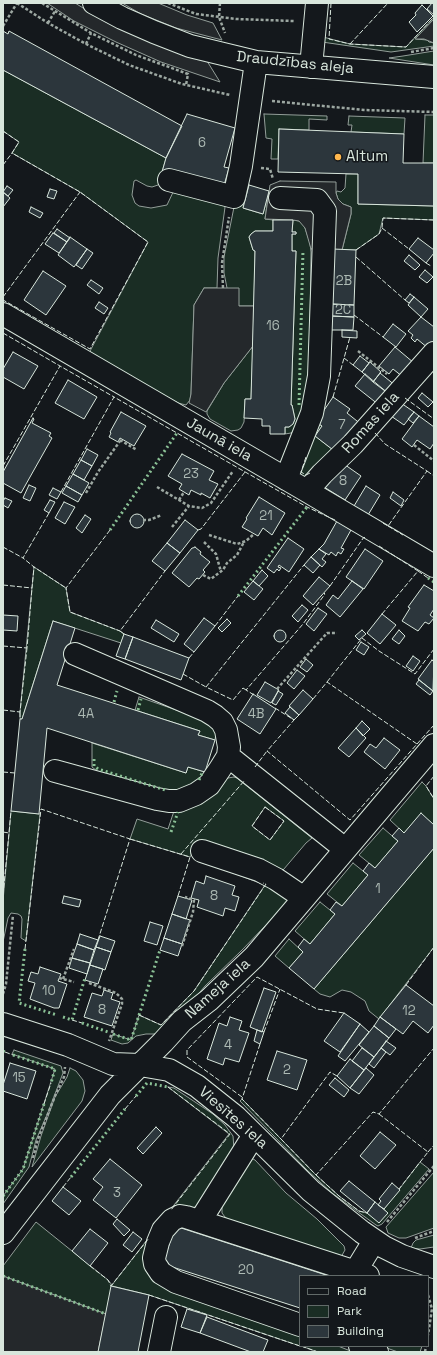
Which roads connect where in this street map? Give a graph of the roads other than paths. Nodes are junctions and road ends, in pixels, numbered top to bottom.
1 (94, 3) edge
2 (317, 3) edge
3 (256, 62) junction
4 (311, 67) junction
5 (434, 77) edge
6 (169, 180) dead end
7 (280, 198) road end
8 (3, 314) edge
9 (434, 353) edge
10 (286, 479) junction
11 (308, 491) junction
12 (434, 566) edge
13 (75, 654) dead end
14 (434, 745) edge
15 (228, 756) junction
16 (55, 771) dead end
17 (345, 849) junction
18 (202, 851) dead end
19 (304, 898) junction
20 (3, 1024) edge
21 (140, 1065) junction
22 (254, 1135) junction
23 (200, 1221) junction
24 (379, 1233) junction
25 (3, 1234) edge
26 (434, 1267) edge
27 (361, 1274) edge
28 (166, 1316) dead end
29 (299, 1325) edge
30 (363, 1347) edge
31 (159, 1352) edge
32 (377, 1352) edge

1 - 3 street, Draudzības aleja
2 - 4 street
3 - 4 street, Draudzības aleja
3 - 6 street
4 - 5 street, Draudzības aleja
7 - 10 street
8 - 10 street, Jaunā iela
9 - 11 street, Romas iela
10 - 11 street, Jaunā iela
11 - 12 street, Jaunā iela
13 - 15 street
14 - 17 street, Nameja iela
15 - 16 street
15 - 17 street
17 - 19 street, Nameja iela
18 - 19 street
19 - 21 street, Nameja iela
20 - 21 street, Viesītes iela
21 - 22 street, Viesītes iela
21 - 25 street, Nameja iela
22 - 23 street
22 - 24 street, Viesītes iela
23 - 27 street
23 - 29 street
24 - 26 street, Viesītes iela
24 - 27 street
28 - 31 street
30 - 32 street

